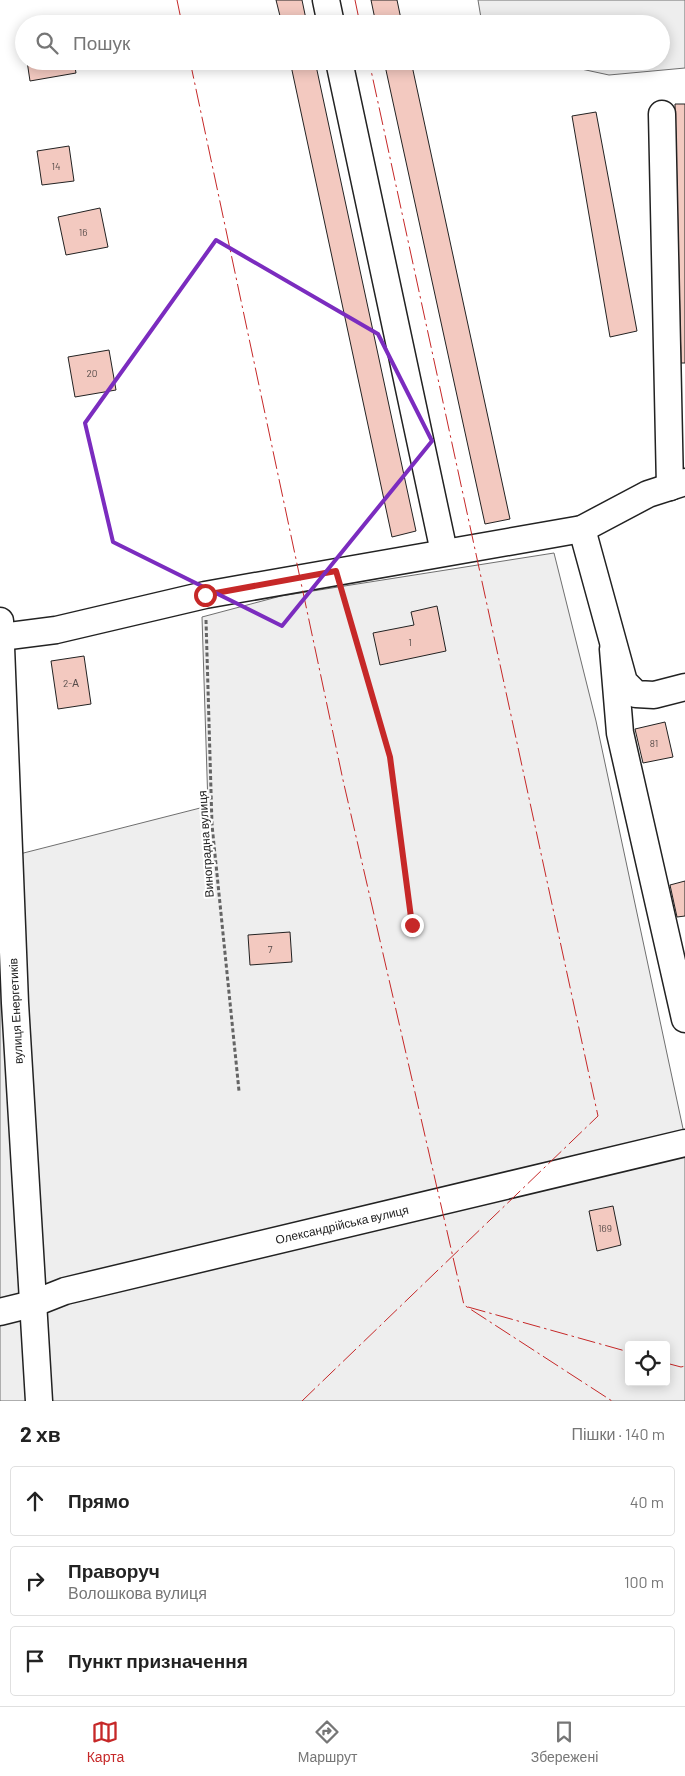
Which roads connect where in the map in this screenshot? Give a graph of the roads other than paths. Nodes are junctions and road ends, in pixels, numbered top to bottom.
1 (326, 0) edge
2 (330, 15) edge
3 (342, 70) edge
4 (662, 114) dead end
5 (678, 484) edge
6 (582, 529) junction
7 (444, 552) junction
8 (0, 621) edge
9 (1, 637) edge
10 (613, 649) junction
11 (685, 688) edge
12 (685, 1019) edge
13 (685, 1143) edge
14 (32, 1304) junction
15 (0, 1312) edge
16 (39, 1401) edge

1 - 2 street
3 - 7 street
4 - 5 street
5 - 6 street
6 - 7 street
6 - 10 street
7 - 9 street
8 - 9 street, вулиця Енергетиків
9 - 14 street, вулиця Енергетиків
10 - 11 street
10 - 12 street
13 - 14 street, Олександрійська вулиця
14 - 15 street, Олександрійська вулиця
14 - 16 street, вулиця Енергетиків

